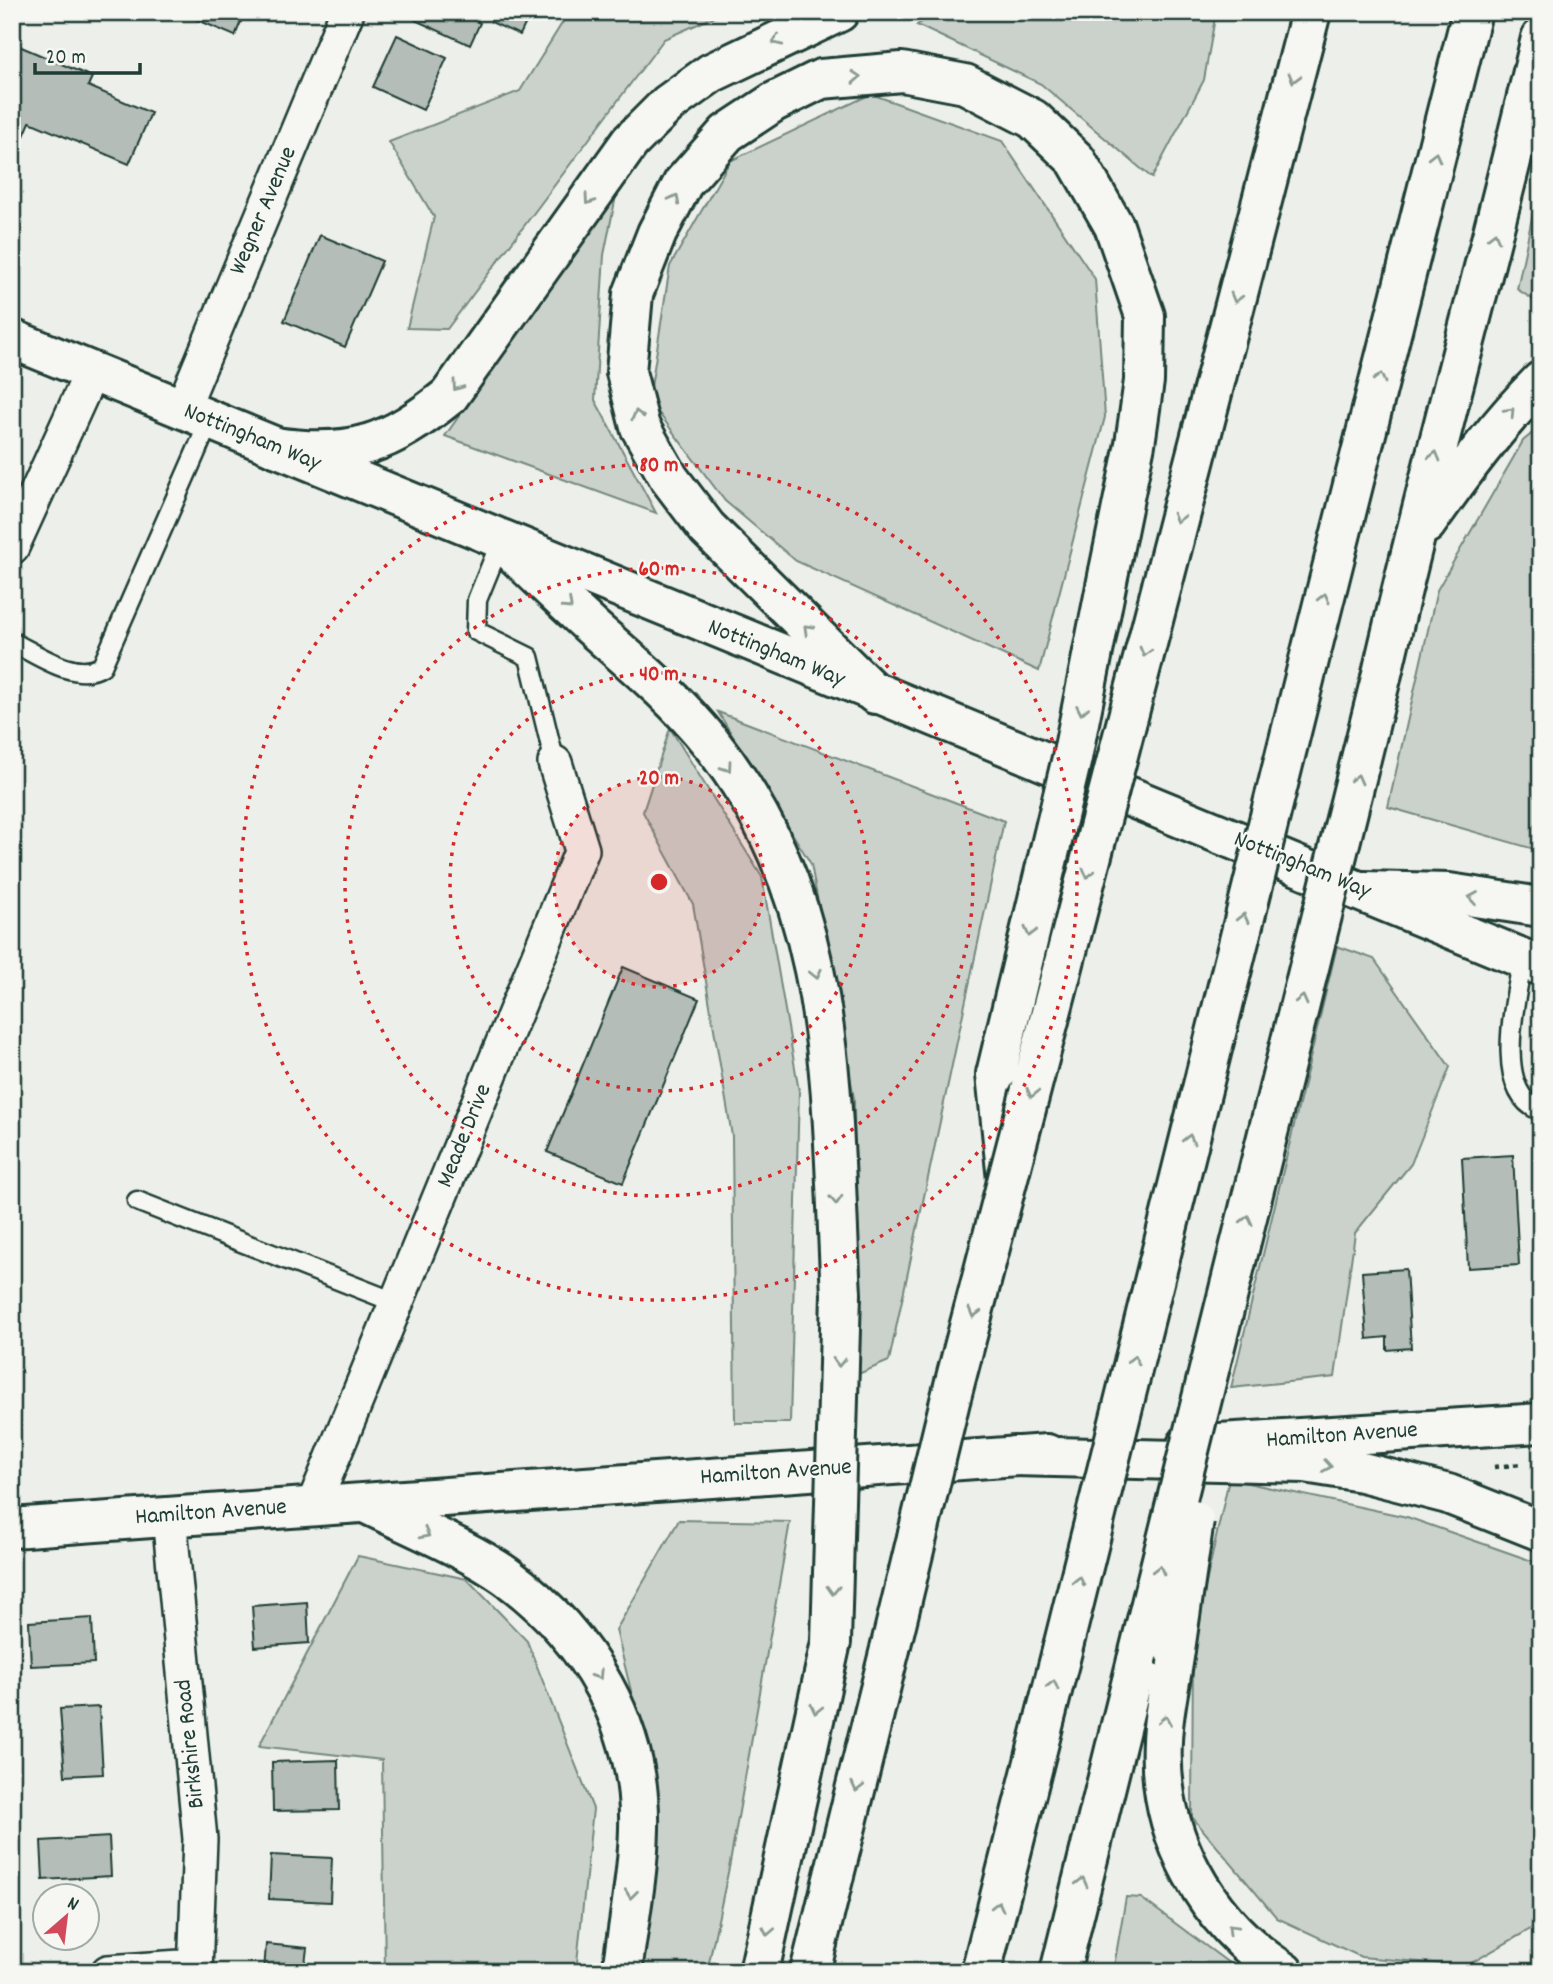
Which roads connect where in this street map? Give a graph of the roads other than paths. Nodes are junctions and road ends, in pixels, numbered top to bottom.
1 (347, 12) edge
2 (839, 12) edge
3 (1311, 12) edge
4 (1472, 12) edge
5 (1541, 38) edge
6 (12, 339) edge
7 (92, 371) junction
8 (1541, 381) edge
9 (196, 415) junction
10 (275, 447) junction
11 (501, 541) junction
12 (1411, 546) junction
13 (12, 547) edge
14 (12, 642) edge
15 (875, 694) junction
16 (555, 763) joint
17 (1363, 891) junction
18 (1541, 907) edge
19 (1532, 963) edge
20 (1541, 1111) edge
21 (1008, 1188) junction
22 (136, 1201) dead end
23 (1230, 1286) junction
24 (397, 1303) junction
25 (1541, 1423) edge
26 (1014, 1456) junction
27 (365, 1503) junction
28 (313, 1506) junction
29 (169, 1516) junction
30 (12, 1528) edge
31 (1541, 1531) edge
32 (195, 1969) edge
33 (108, 1972) edge
34 (622, 1972) edge
35 (759, 1972) edge
36 (810, 1972) edge
37 (981, 1972) edge
38 (1060, 1972) edge
39 (1284, 1972) edge

1 - 9 street, Wegner Avenue
2 -> 10 main road
3 -> 21 main road, bridge
37 -> 4 main road, bridge
12 -> 5 main road
6 - 7 main road, Nottingham Way
7 - 9 main road, Nottingham Way
7 - 13 street
12 -> 8 main road
9 - 10 main road, Nottingham Way
9 - 14 lane
10 - 11 main road, Nottingham Way
11 - 15 main road, Nottingham Way
11 - 16 lane
11 -> 35 main road, bridge
23 -> 12 main road, bridge
15 - 17 main road, Nottingham Way
15 -> 21 main road, bridge
16 - 24 street, Meade Drive
18 -> 17 main road
17 - 19 main road, Nottingham Way
19 - 20 lane
21 -> 36 main road, bridge
22 - 24 lane
38 -> 23 main road, bridge
39 -> 23 main road, bridge
24 - 28 street, Meade Drive
25 - 26 main road, Hamilton Avenue
26 - 27 main road, Hamilton Avenue
26 -> 31 main road
27 - 28 main road, Hamilton Avenue
27 -> 34 main road
28 - 29 main road, Hamilton Avenue
29 - 30 main road, Hamilton Avenue
29 - 32 street, Birkshire Road
32 - 33 street

